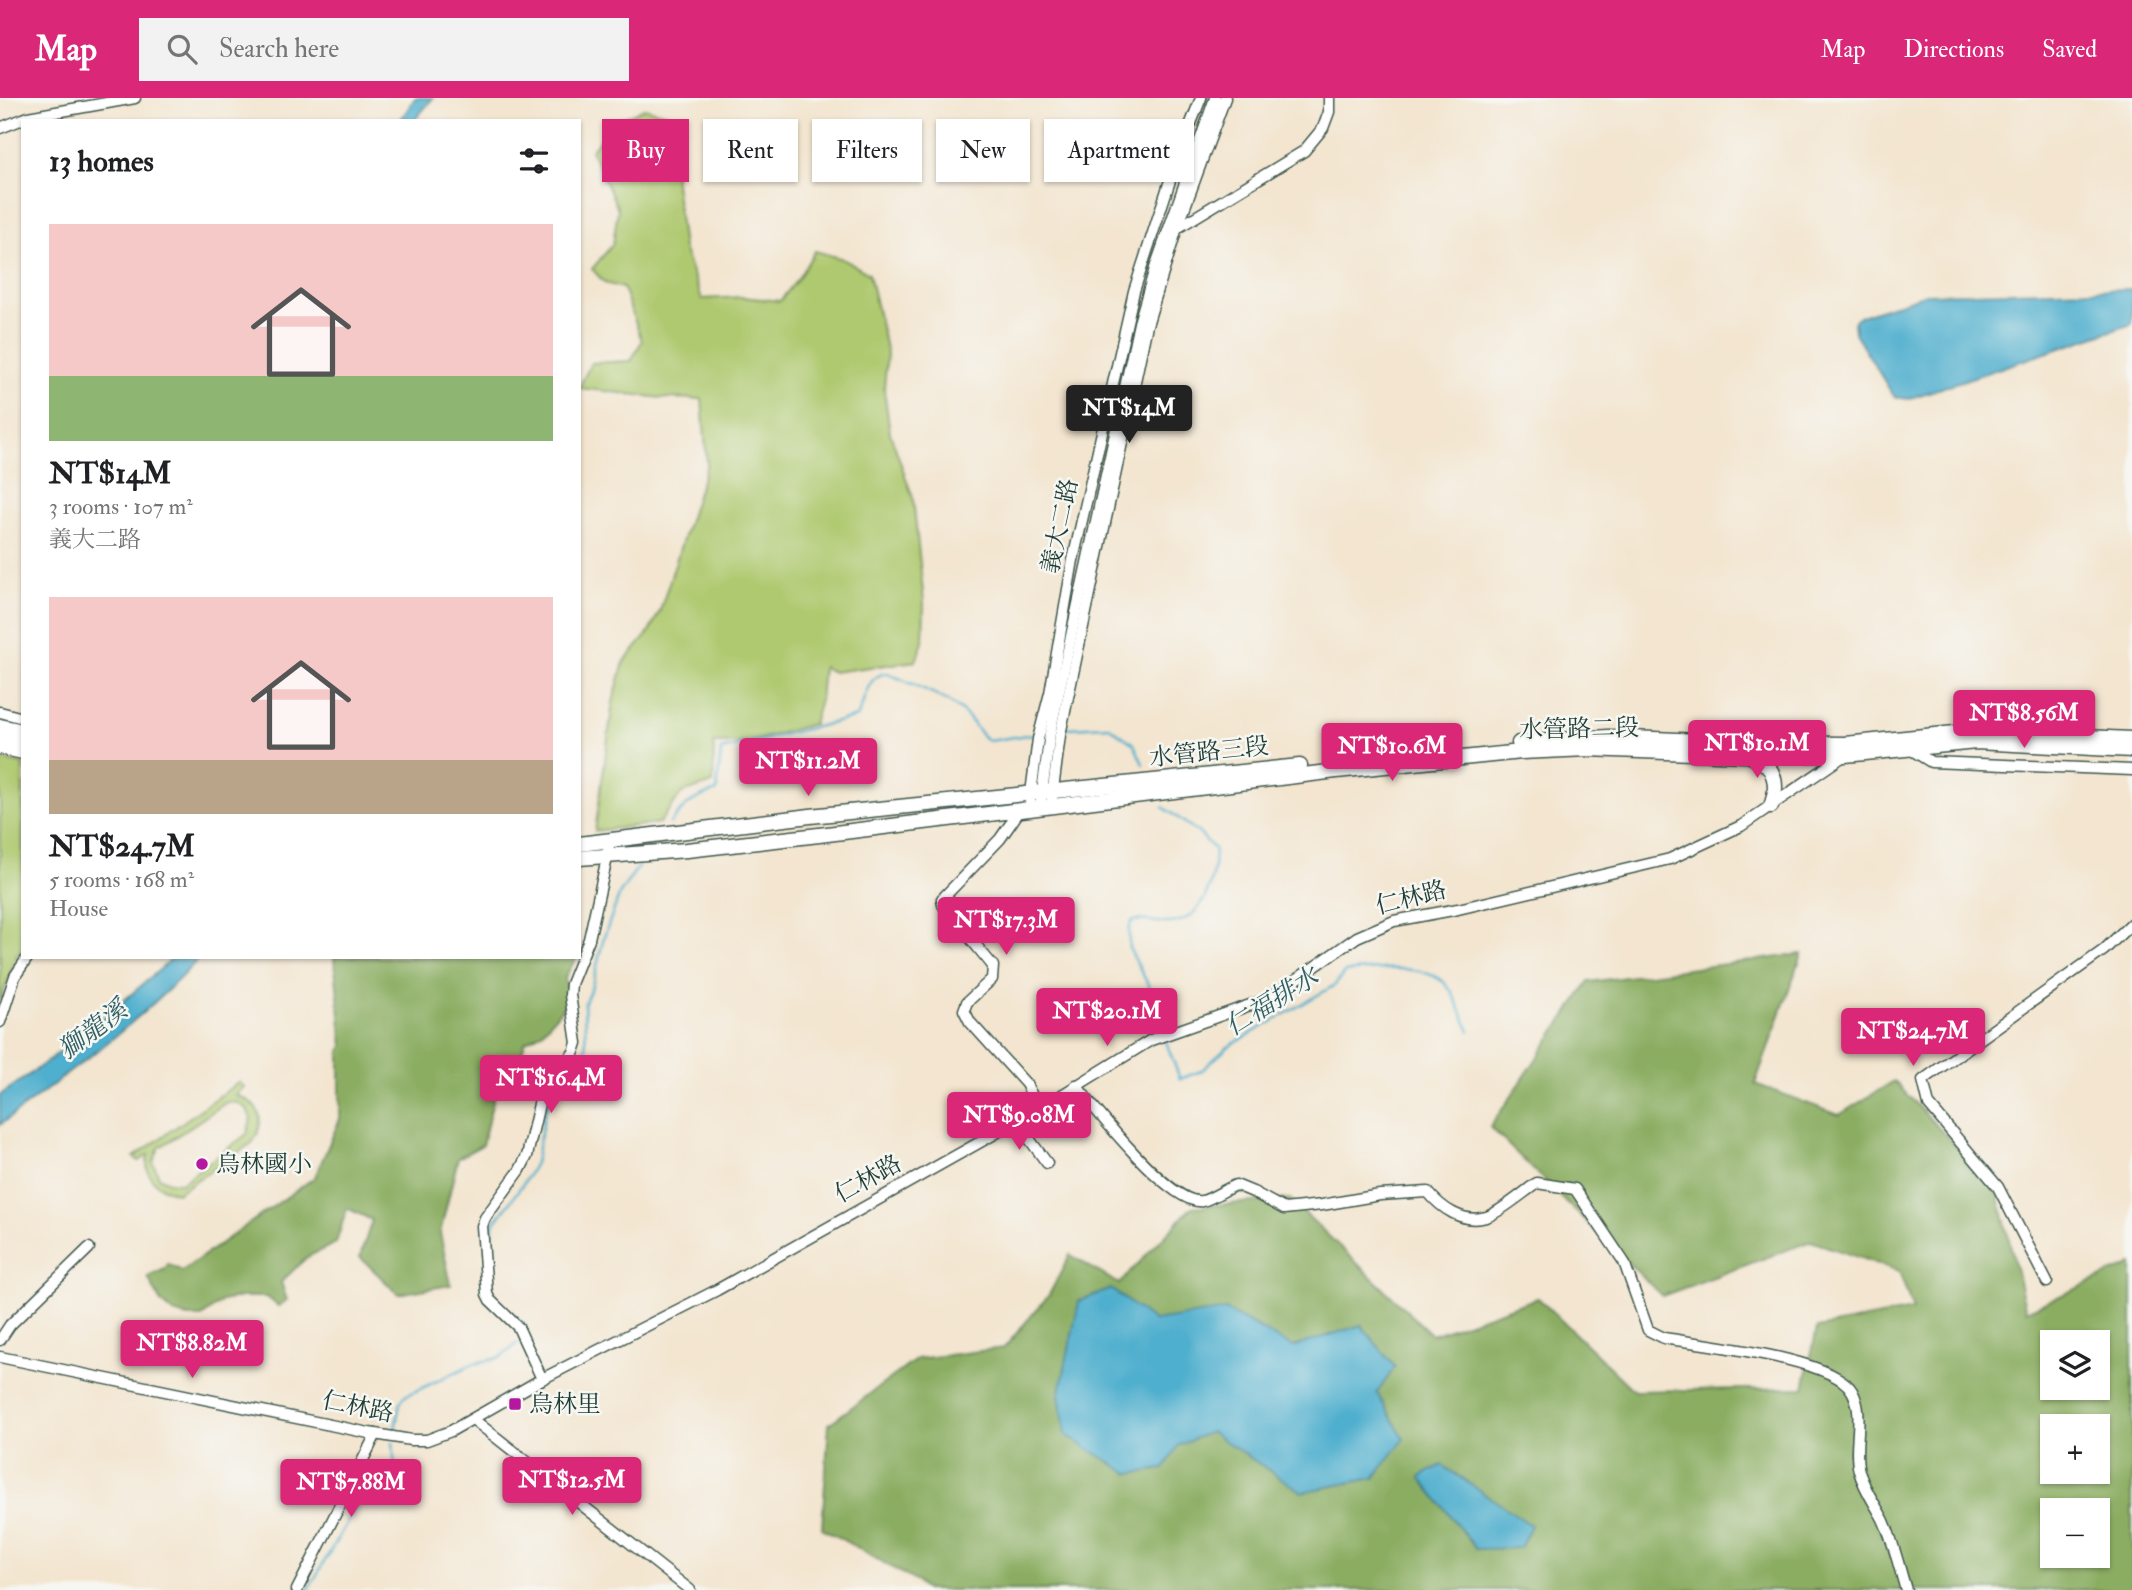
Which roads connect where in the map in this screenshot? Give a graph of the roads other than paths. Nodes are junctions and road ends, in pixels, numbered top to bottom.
1 (135, 98) edge
2 (1201, 98) edge
3 (1215, 98) edge
4 (1225, 98) edge
5 (1329, 98) edge
6 (23, 119) edge
7 (21, 120) edge
8 (0, 128) edge
9 (1154, 228) junction
10 (1172, 230) junction
11 (0, 712) edge
12 (21, 717) edge
13 (0, 726) edge
14 (21, 731) edge
15 (0, 738) edge
16 (2132, 738) edge
17 (21, 743) edge
18 (0, 749) edge
19 (1910, 749) junction
20 (1845, 750) junction
21 (2132, 750) edge
22 (21, 754) edge
23 (1744, 755) junction
24 (2132, 770) edge
25 (1038, 801) junction
26 (1771, 806) junction
27 (611, 841) junction
28 (581, 844) edge
29 (608, 857) junction
30 (581, 858) edge
31 (2132, 923) edge
32 (27, 959) edge
33 (0, 1022) edge
34 (1076, 1086) junction
35 (1039, 1109) junction
36 (1016, 1121) junction
37 (1047, 1163) dead end
38 (89, 1248) dead end
39 (2047, 1282) dead end
40 (0, 1340) edge
41 (0, 1357) edge
42 (542, 1379) junction
43 (474, 1420) junction
44 (381, 1435) junction
45 (297, 1590) edge
46 (690, 1590) edge
47 (1906, 1590) edge

1 - 6 street
2 - 9 street, 義大二路
3 - 10 street, 義大二路
4 - 10 street, 義大二路
5 - 10 street
7 - 8 street
9 - 10 street
9 - 25 street, 義大二路
10 - 25 street, 義大二路
11 - 12 street
13 - 14 main road
15 - 17 main road
16 - 20 main road, 仁林路
18 - 22 street
19 - 20 main road, 仁林路
19 - 21 main road, 仁林路
19 - 24 street
20 - 23 main road
20 - 25 main road, 水管路三段
20 - 26 street, 仁林路
23 - 25 main road, 水管路二段
23 - 26 main road
25 - 27 main road, 水管路三段
25 - 29 main road, 水管路三段
25 - 35 street
26 - 34 street, 仁林路
27 - 28 main road, 水管路三段
27 - 29 street
29 - 30 main road, 水管路三段
29 - 42 street
31 - 39 street
32 - 33 street
34 - 35 street, 仁林路
34 - 47 street
35 - 36 street, 仁林路
36 - 37 street
36 - 42 street, 仁林路
38 - 40 street
41 - 44 street, 仁林路
42 - 43 street, 仁林路
43 - 44 street, 仁林路
43 - 46 street
44 - 45 street

